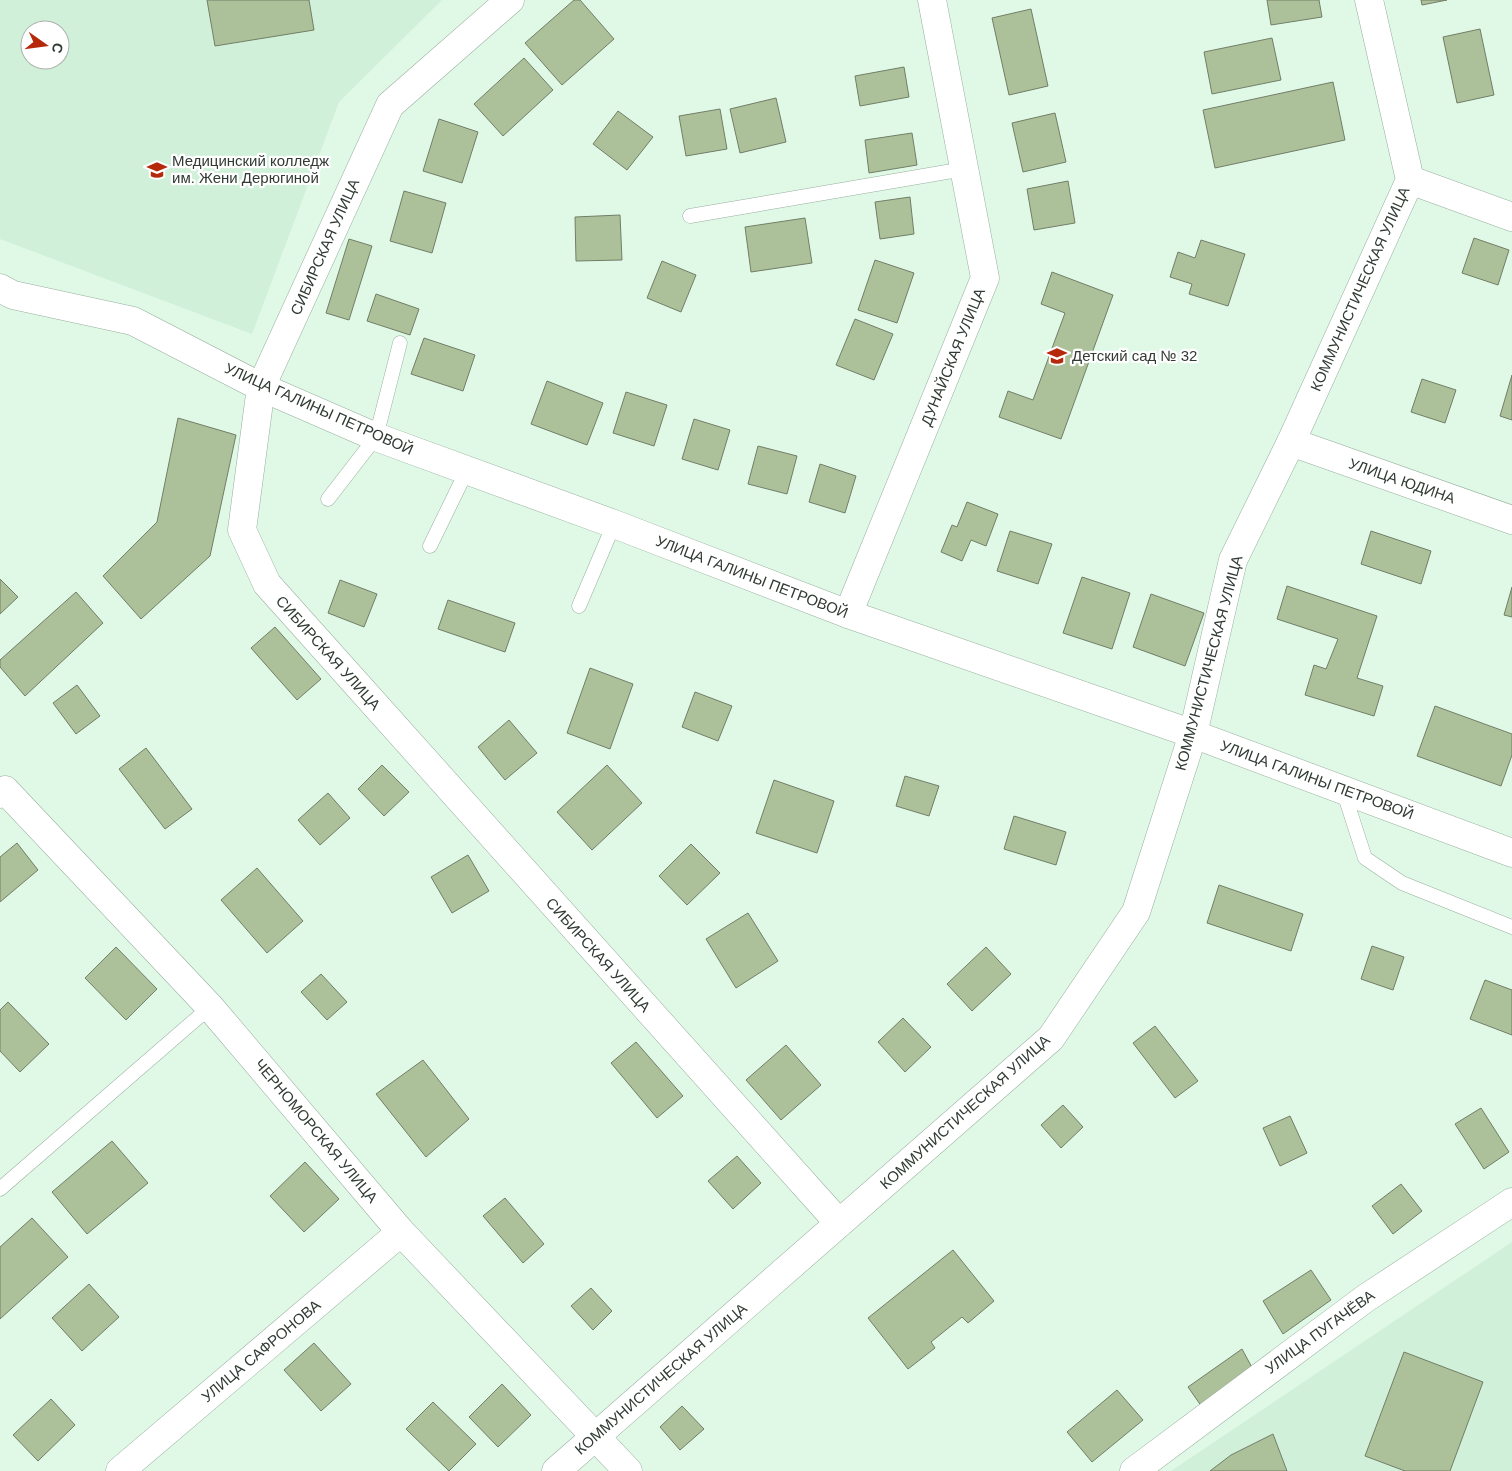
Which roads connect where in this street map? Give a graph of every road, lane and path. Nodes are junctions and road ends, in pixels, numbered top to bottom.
1 (510, 0) edge
2 (932, 0) edge
3 (1369, 0) edge
4 (964, 169) junction
5 (1410, 180) junction
6 (690, 216) dead end
7 (1512, 217) edge
8 (0, 288) edge
9 (400, 343) dead end
10 (261, 387) junction
11 (376, 437) junction
12 (1291, 442) junction
13 (467, 470) junction
14 (328, 499) dead end
15 (1512, 520) edge
16 (614, 524) junction
17 (430, 546) dead end
18 (579, 606) dead end
19 (848, 614) junction
20 (1193, 734) junction
21 (1343, 790) junction
22 (2, 792) edge
23 (1512, 853) edge
24 (1512, 927) edge
25 (210, 1007) junction
26 (0, 1189) edge
27 (1512, 1202) edge
28 (839, 1224) junction
29 (401, 1232) junction
30 (595, 1438) junction
31 (120, 1471) edge
32 (556, 1471) edge
33 (628, 1471) edge
34 (1134, 1471) edge

1 - 10 street, СИБИРСКАЯ УЛИЦА
2 - 4 street, ДУНАЙСКАЯ УЛИЦА
3 - 5 street, КОММУНИСТИЧЕСКАЯ УЛИЦА
4 - 6 lane
4 - 19 street, ДУНАЙСКАЯ УЛИЦА
5 - 7 street
5 - 12 street, КОММУНИСТИЧЕСКАЯ УЛИЦА
8 - 10 street, УЛИЦА ГАЛИНЫ ПЕТРОВОЙ
9 - 11 lane
10 - 11 street, УЛИЦА ГАЛИНЫ ПЕТРОВОЙ
10 - 28 street, СИБИРСКАЯ УЛИЦА
11 - 13 street, УЛИЦА ГАЛИНЫ ПЕТРОВОЙ
11 - 14 lane
12 - 15 street, УЛИЦА ЮДИНА
12 - 20 street, КОММУНИСТИЧЕСКАЯ УЛИЦА
13 - 16 street, УЛИЦА ГАЛИНЫ ПЕТРОВОЙ
13 - 17 lane
16 - 18 lane
16 - 19 street, УЛИЦА ГАЛИНЫ ПЕТРОВОЙ
19 - 20 street, УЛИЦА ГАЛИНЫ ПЕТРОВОЙ
20 - 21 street, УЛИЦА ГАЛИНЫ ПЕТРОВОЙ
20 - 28 street, КОММУНИСТИЧЕСКАЯ УЛИЦА
21 - 23 street, УЛИЦА ГАЛИНЫ ПЕТРОВОЙ
21 - 24 lane
22 - 25 street, ЧЕРНОМОРСКАЯ УЛИЦА
25 - 26 lane
25 - 29 street, ЧЕРНОМОРСКАЯ УЛИЦА
27 - 34 street, УЛИЦА ПУГАЧЁВА
28 - 30 street, КОММУНИСТИЧЕСКАЯ УЛИЦА
29 - 30 street, ЧЕРНОМОРСКАЯ УЛИЦА
29 - 31 street, УЛИЦА САФРОНОВА
30 - 32 street, КОММУНИСТИЧЕСКАЯ УЛИЦА
30 - 33 street, ЧЕРНОМОРСКАЯ УЛИЦА

